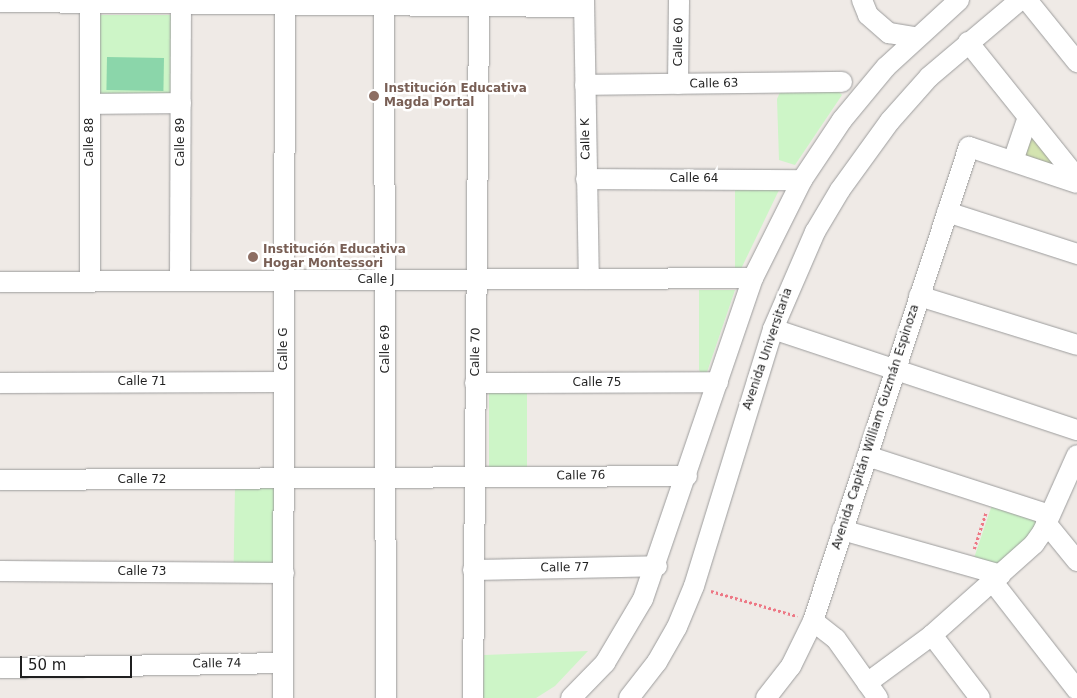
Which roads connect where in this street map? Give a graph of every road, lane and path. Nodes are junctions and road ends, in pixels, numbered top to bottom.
1 (679, 0) edge
2 (862, 0) edge
3 (959, 0) edge
4 (1020, 0) edge
5 (1027, 0) edge
6 (0, 2) edge
7 (90, 2) junction
8 (284, 2) edge
9 (384, 2) edge
10 (181, 3) junction
11 (584, 3) edge
12 (479, 6) junction
13 (915, 37) junction
14 (968, 42) junction
15 (1077, 62) edge
16 (842, 82) dead end
17 (678, 84) junction
18 (585, 85) junction
19 (181, 103) junction
20 (90, 104) junction
21 (1028, 117) junction
22 (1013, 161) junction
23 (1077, 178) edge
24 (586, 179) junction
25 (802, 180) junction
26 (1077, 183) edge
27 (948, 212) junction
28 (1077, 254) edge
29 (753, 278) junction
30 (476, 279) junction
31 (590, 279) junction
32 (284, 280) junction
33 (387, 280) junction
34 (90, 281) junction
35 (180, 281) junction
36 (0, 282) edge
37 (920, 296) junction
38 (772, 329) junction
39 (1077, 345) edge
40 (895, 370) junction
41 (284, 382) junction
42 (718, 382) junction
43 (0, 383) edge
44 (475, 383) junction
45 (1077, 430) edge
46 (1077, 455) edge
47 (867, 456) junction
48 (687, 476) junction
49 (475, 477) junction
50 (386, 478) junction
51 (284, 479) junction
52 (0, 480) edge
53 (991, 496) junction
54 (1048, 519) junction
55 (842, 530) junction
56 (1077, 561) edge
57 (657, 566) junction
58 (968, 566) junction
59 (0, 570) edge
60 (474, 570) junction
61 (284, 573) junction
62 (997, 578) junction
63 (694, 586) junction
64 (812, 621) junction
65 (932, 635) junction
66 (283, 663) junction
67 (0, 668) edge
68 (873, 690) edge
69 (1077, 690) edge
70 (284, 698) edge
71 (386, 698) edge
72 (473, 698) edge
73 (571, 698) edge
74 (629, 698) edge
75 (766, 698) edge
76 (980, 698) edge

1 - 17 street, Calle 60
2 - 13 street
3 - 13 street
4 - 14 street, Avenida Universitaria
5 - 15 street
6 - 7 street
7 - 10 street
7 - 20 street, Calle 88
8 - 9 street
8 - 10 street
8 - 32 street, Calle G
9 - 12 street
9 - 33 street, Calle 69
10 - 19 street, Calle 89
11 - 12 street
11 - 18 street, Calle K
12 - 30 street, Calle 70
13 - 25 street
14 - 21 street
14 - 38 street, Avenida Universitaria
16 - 17 street, Calle 63
17 - 18 street, Calle 63
18 - 24 street, Calle K
19 - 20 street
19 - 35 street, Calle 89
20 - 34 street, Calle 88
21 - 22 street
21 - 23 street
22 - 26 street
22 - 27 street, Avenida Capitán William Guzmán Espinoza
24 - 25 street, Calle 64
24 - 31 street, Calle K
25 - 29 street
27 - 28 street
27 - 37 street, Avenida Capitán William Guzmán Espinoza
29 - 31 street, Calle J
29 - 42 street
30 - 31 street, Calle J
30 - 33 street, Calle J
30 - 44 street, Calle 70
32 - 33 street, Calle J
32 - 35 street, Calle J
32 - 41 street, Calle G
33 - 50 street, Calle 69
34 - 35 street, Calle J
34 - 36 street, Calle J
37 - 39 street
37 - 40 street, Avenida Capitán William Guzmán Espinoza
38 - 40 street
38 - 63 street, Avenida Universitaria
40 - 45 street
40 - 47 street, Avenida Capitán William Guzmán Espinoza
41 - 43 street, Calle 71
41 - 51 street, Calle G
42 - 44 street, Calle 75
42 - 48 street
44 - 49 street, Calle 70
46 - 54 street
47 - 53 street
47 - 55 street, Avenida Capitán William Guzmán Espinoza
48 - 49 street, Calle 76
48 - 57 street
49 - 50 street, Calle 76
49 - 60 street, Calle 70
50 - 51 street, Calle 72
50 - 71 street, Calle 69
51 - 52 street, Calle 72
51 - 61 street, Calle G
53 - 54 street
53 - 58 path
54 - 56 street
54 - 62 street
55 - 58 street
55 - 64 street, Avenida Capitán William Guzmán Espinoza
57 - 60 street, Calle 77
57 - 73 street
58 - 62 street
59 - 61 street, Calle 73
60 - 72 street, Calle 70
61 - 66 street, Calle G
62 - 65 street
62 - 69 street
63 - 64 path
63 - 74 street, Avenida Universitaria
64 - 68 street
64 - 75 street, Avenida Capitán William Guzmán Espinoza
65 - 68 street
65 - 76 street
66 - 67 street, Calle 74
66 - 70 street, Calle G

